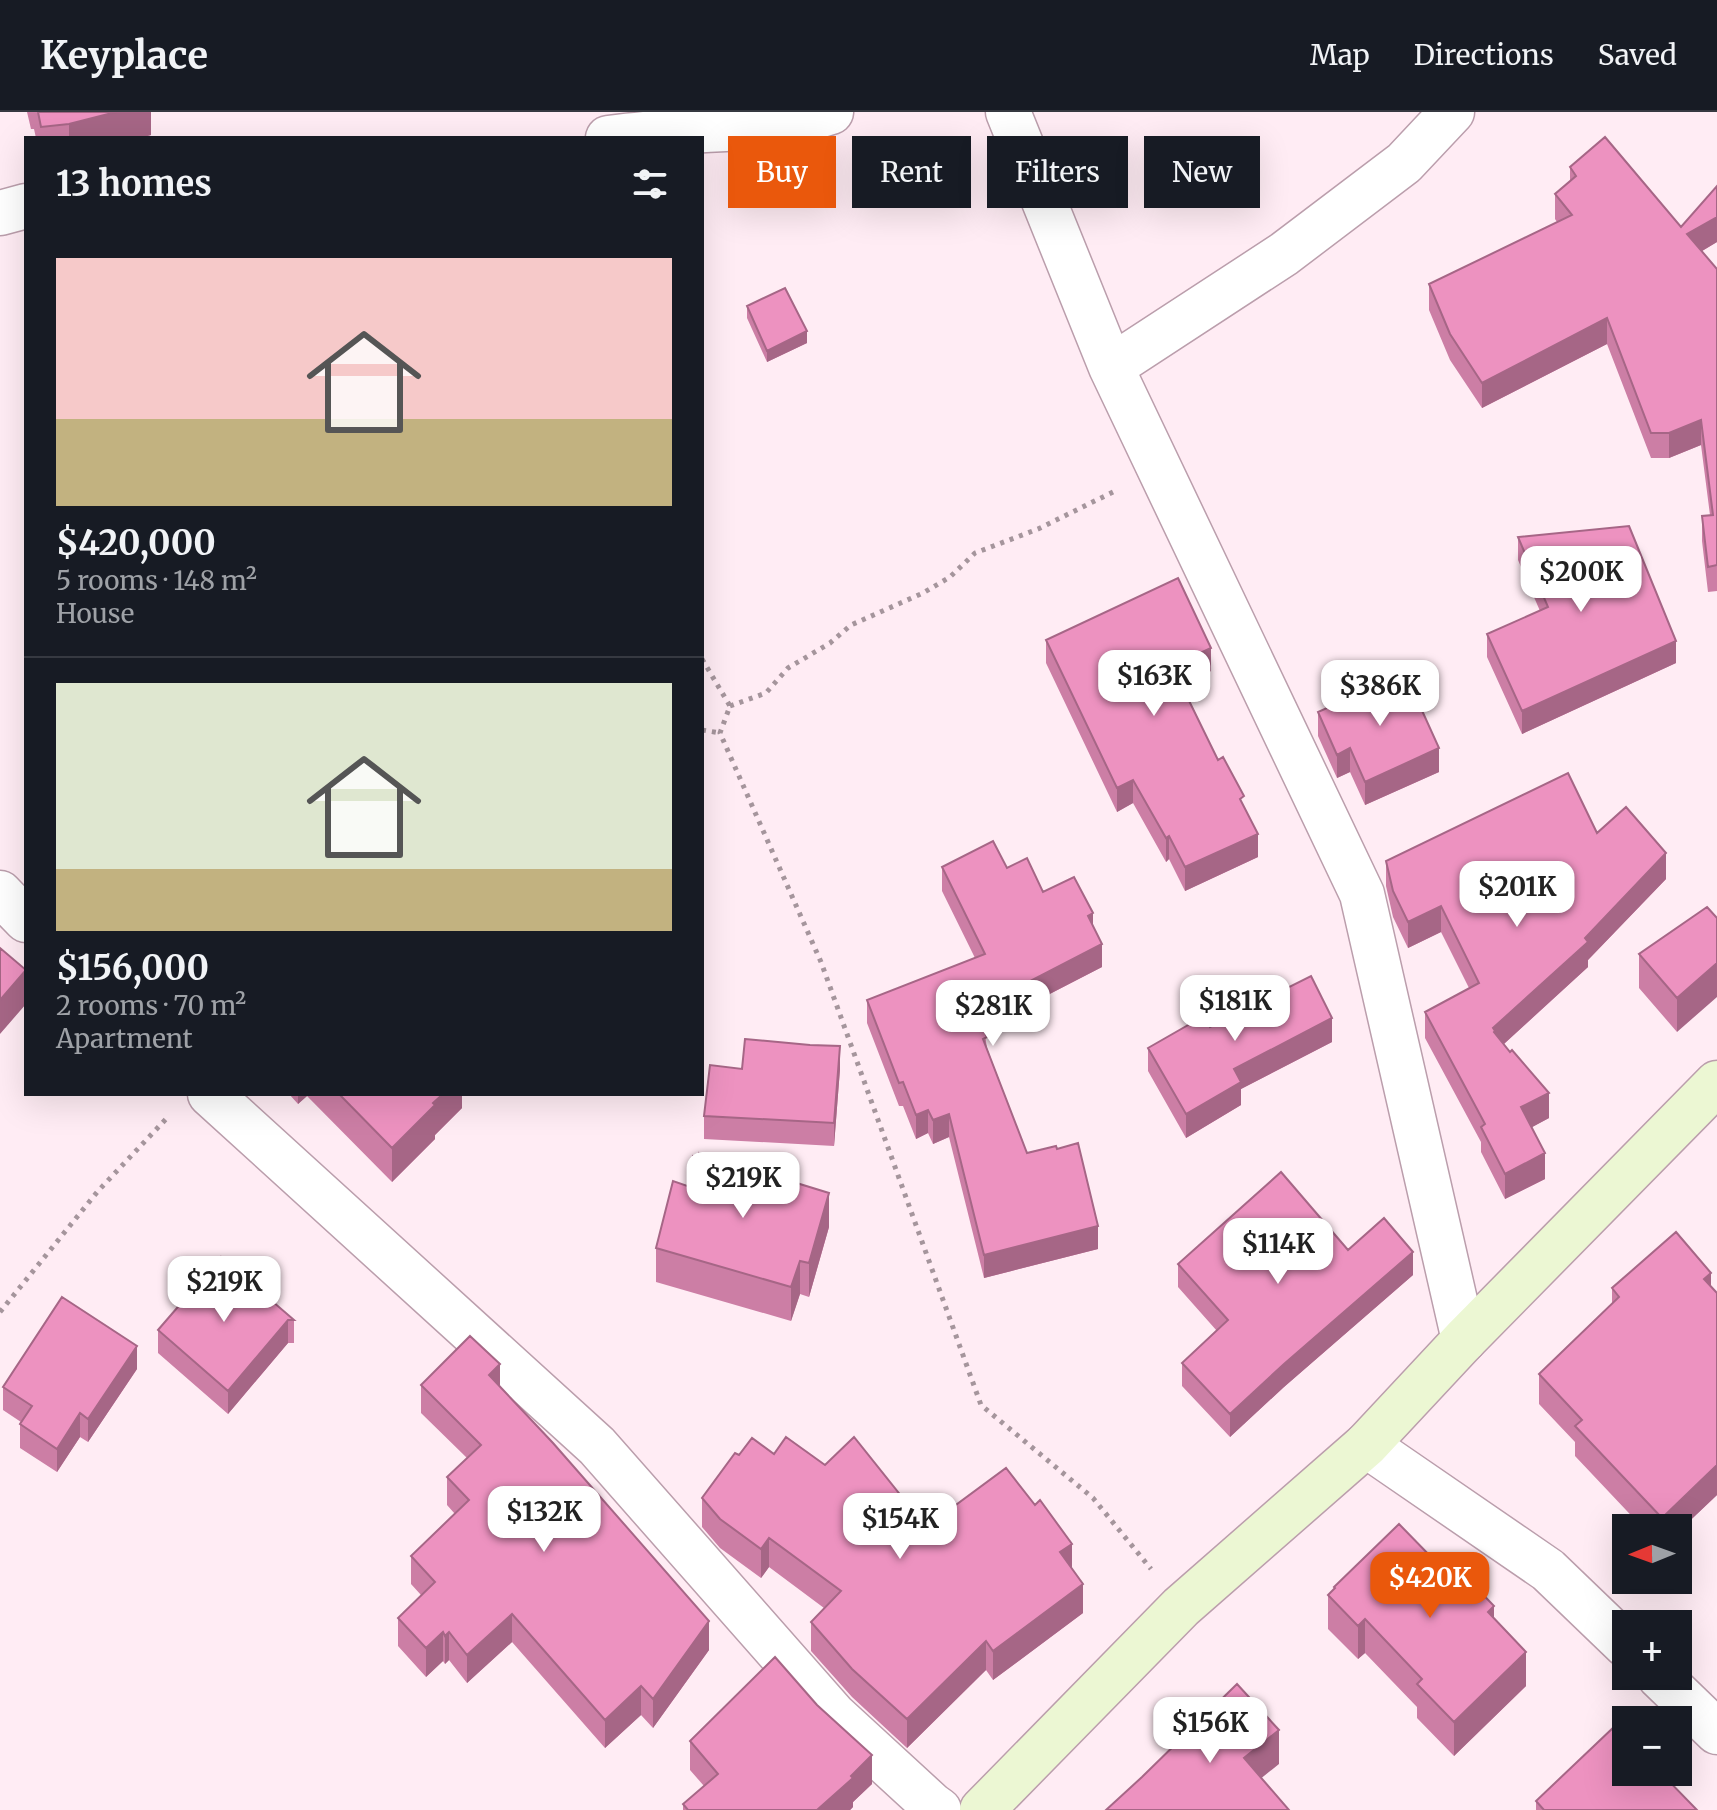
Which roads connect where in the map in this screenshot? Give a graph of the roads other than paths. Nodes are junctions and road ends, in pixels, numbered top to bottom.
1 (831, 112) edge
2 (1008, 112) edge
3 (1452, 112) edge
4 (629, 136) edge
5 (24, 207) edge
6 (0, 213) edge
7 (1111, 367) junction
8 (0, 893) edge
9 (24, 918) edge
10 (1717, 1083) edge
11 (212, 1096) edge
12 (1464, 1340) junction
13 (1366, 1445) junction
14 (1612, 1632) edge
15 (1674, 1690) edge
16 (1717, 1732) edge
17 (939, 1810) edge
18 (982, 1810) edge

1 - 4 street
2 - 7 street
3 - 7 street
5 - 6 street
7 - 12 street
8 - 9 street
10 - 12 main road
11 - 17 street
12 - 13 main road
13 - 14 street
13 - 18 main road
15 - 16 street

